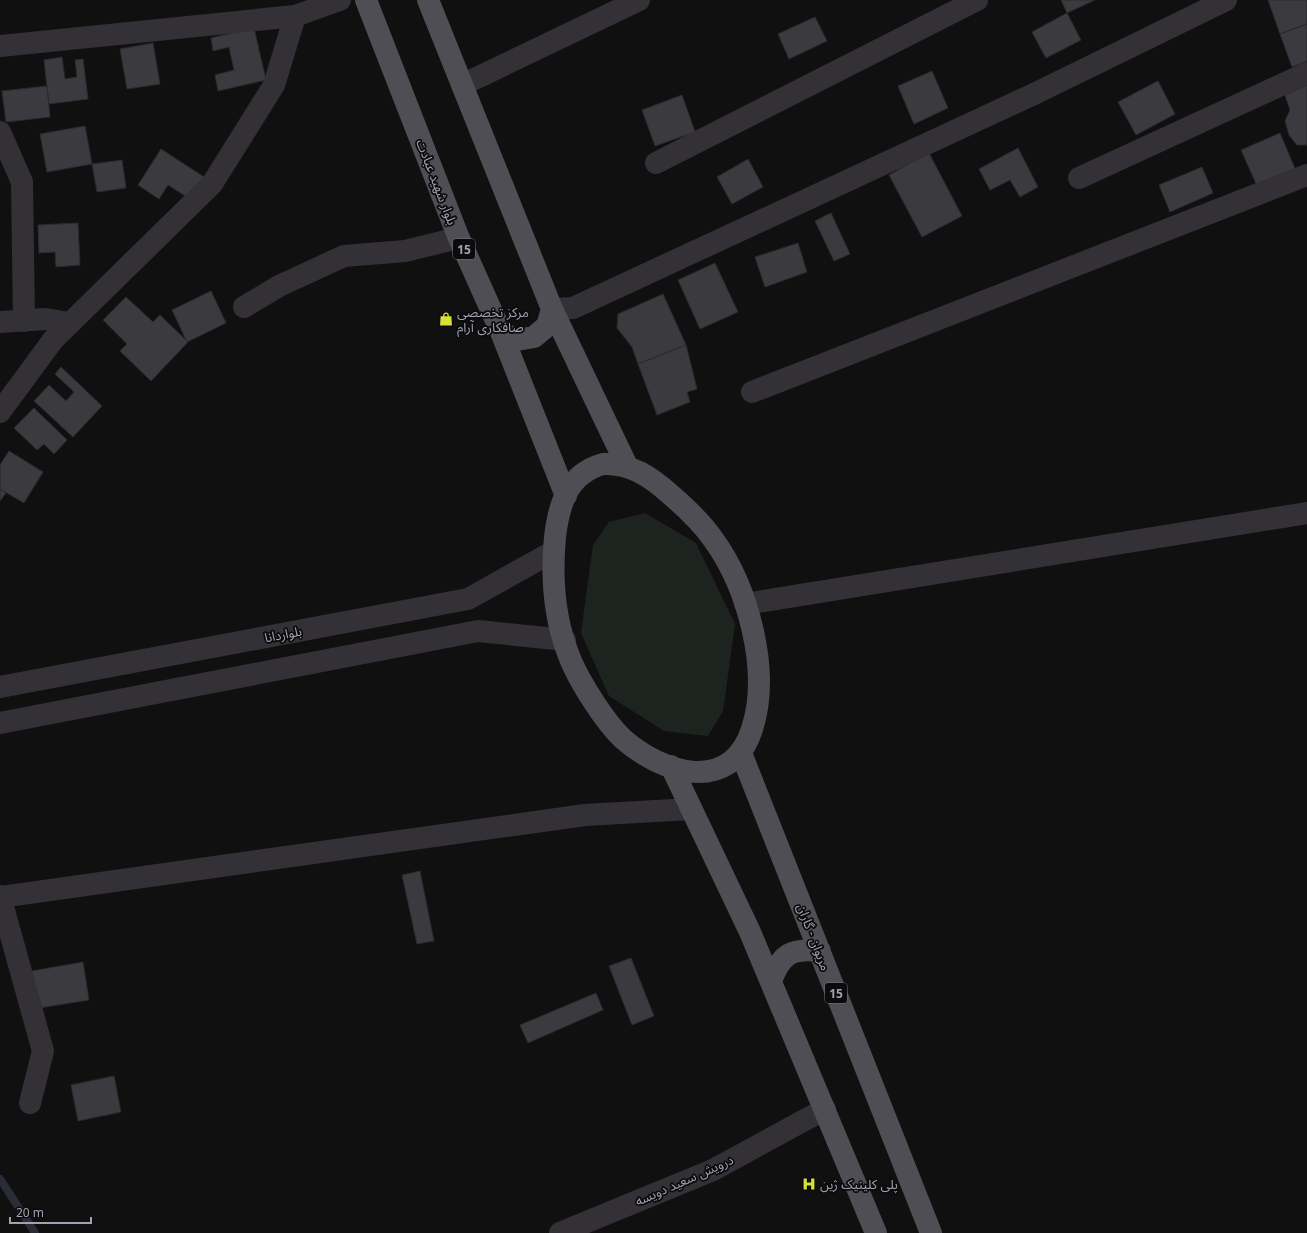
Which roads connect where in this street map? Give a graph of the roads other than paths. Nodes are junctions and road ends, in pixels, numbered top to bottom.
1 (340, 0) edge
2 (366, 0) edge
3 (428, 0) edge
4 (639, 0) edge
5 (977, 0) edge
6 (1226, 0) edge
7 (295, 16) junction
8 (0, 46) edge
9 (1307, 73) edge
10 (462, 85) junction
11 (0, 132) edge
12 (656, 164) dead end
13 (1307, 175) edge
14 (1079, 178) dead end
15 (458, 236) junction
16 (244, 307) dead end
17 (552, 309) junction
18 (24, 321) junction
19 (0, 322) edge
20 (69, 323) junction
21 (501, 332) junction
22 (752, 392) dead end
23 (0, 412) edge
24 (627, 466) junction
25 (566, 496) junction
26 (1307, 513) edge
27 (554, 551) junction
28 (745, 604) junction
29 (564, 640) junction
30 (0, 687) edge
31 (0, 723) edge
32 (742, 753) junction
33 (671, 766) junction
34 (691, 809) junction
35 (0, 897) edge
36 (820, 951) junction
37 (771, 981) junction
38 (30, 1103) dead end
39 (825, 1109) junction
40 (560, 1233) edge
41 (876, 1233) edge
42 (931, 1233) edge

1 - 7 street
2 - 15 main road, بلوار شهید عبادت / 15
3 - 10 main road
4 - 10 street
5 - 12 street
6 - 17 street
7 - 8 street
7 - 20 street
9 - 14 street
10 - 17 main road
11 - 18 street
13 - 22 street
15 - 16 street
15 - 21 main road, بلوار شهید عبادت / 15
17 - 21 main road
17 - 24 main road
18 - 19 street
18 - 20 street
20 - 23 street
21 - 25 main road, بلوار شهید عبادت / 15
24 - 25 main road
24 - 28 main road
25 - 27 main road
26 - 28 street
27 - 29 main road
27 - 30 street, بلواردانا
28 - 32 main road
29 - 31 street
29 - 33 main road
32 - 33 main road
32 - 36 main road, مریوان - گاران / 15
33 - 34 main road
34 - 35 street
34 - 37 main road
35 - 38 street
36 - 37 main road
36 - 42 main road, مریوان - گاران / 15
37 - 39 main road
39 - 40 street, درویش سعید دویسه
39 - 41 main road

